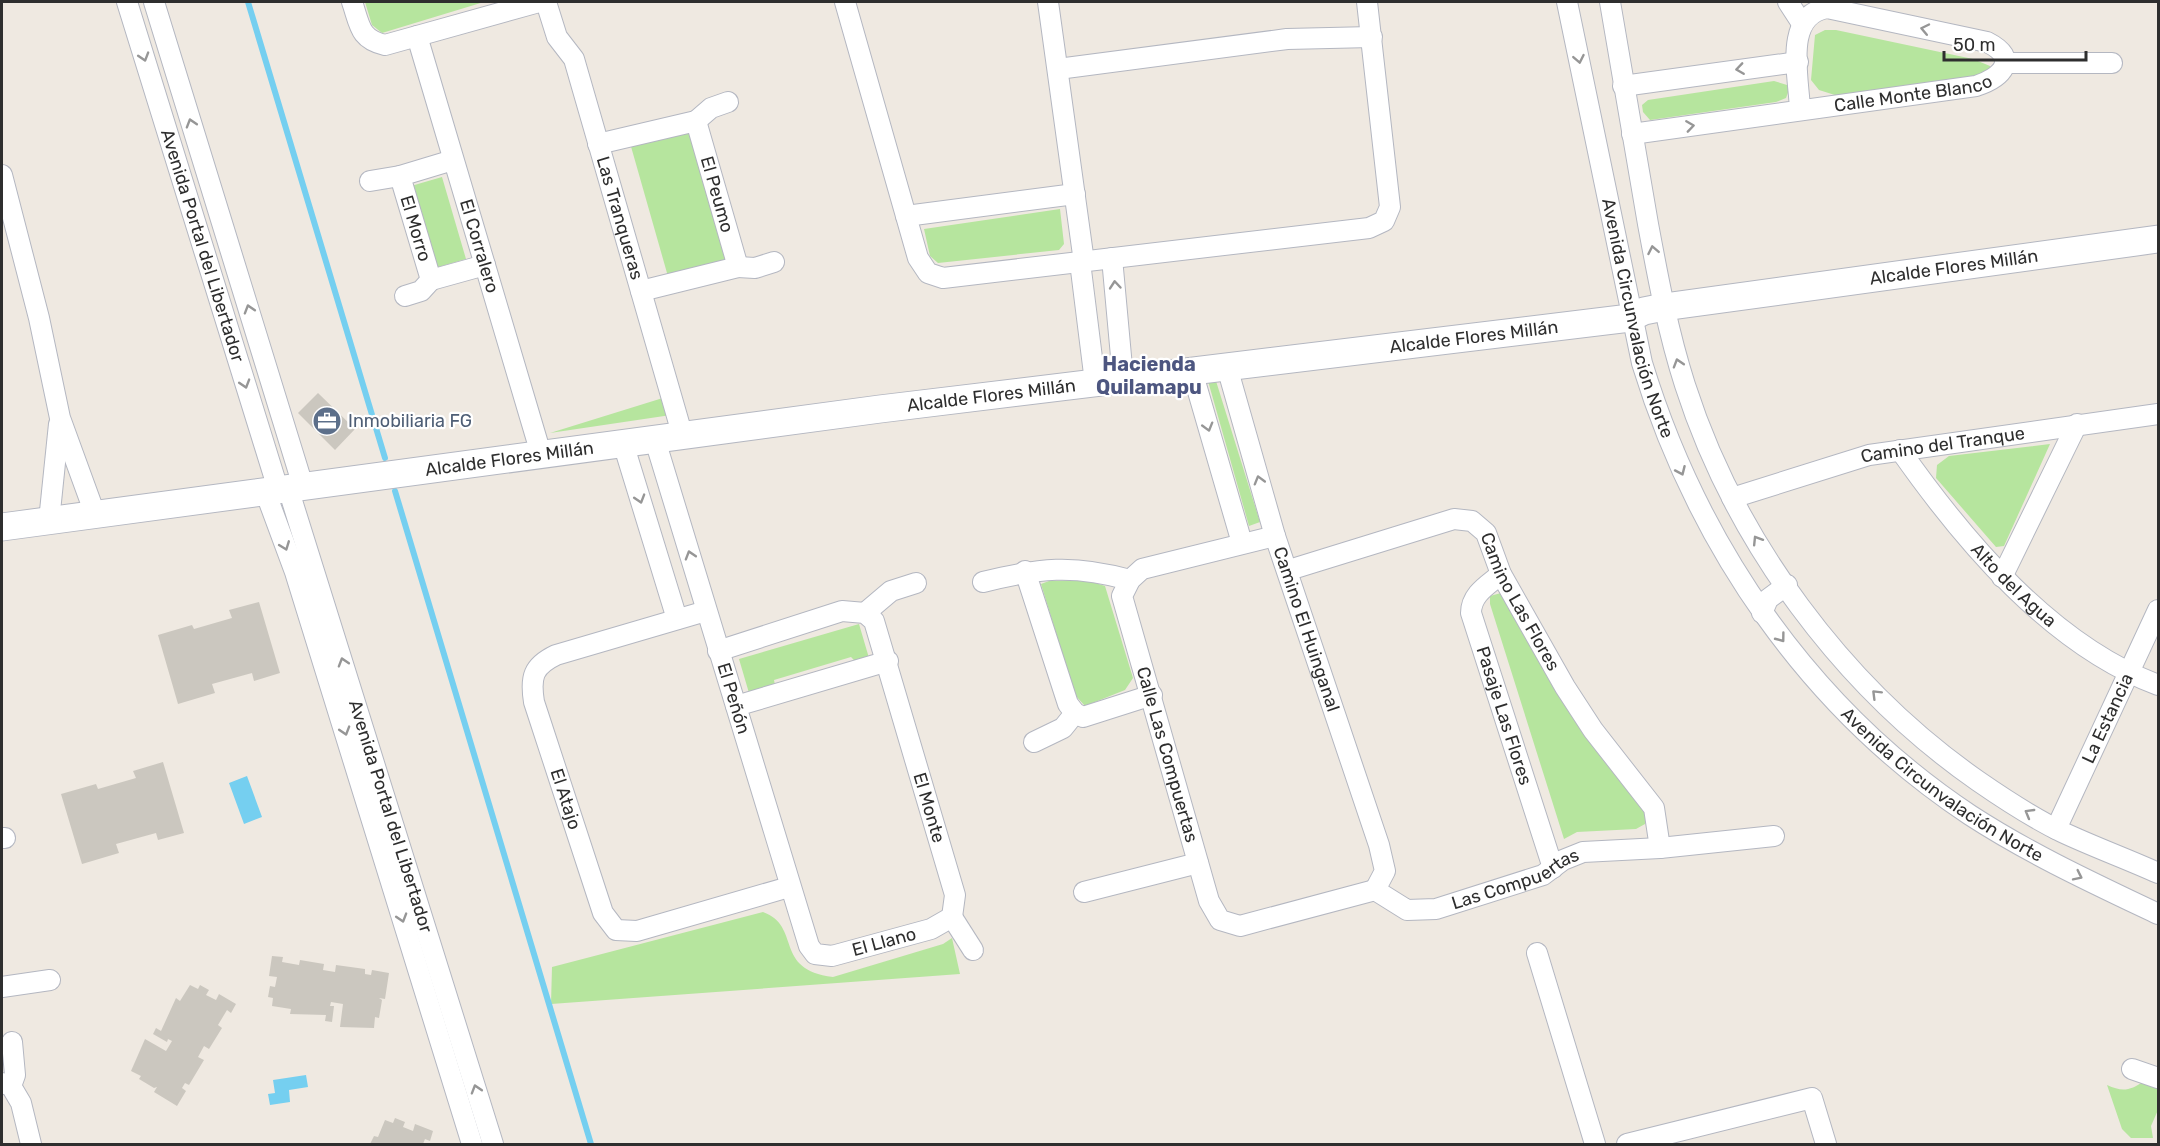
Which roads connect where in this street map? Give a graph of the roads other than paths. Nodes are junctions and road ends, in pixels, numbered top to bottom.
1 (127, 2) edge
2 (154, 2) edge
3 (352, 2) edge
4 (538, 2) edge
5 (546, 2) edge
6 (845, 2) edge
7 (1048, 2) edge
8 (1367, 2) edge
9 (1567, 2) edge
10 (1610, 2) edge
11 (1788, 2) edge
12 (512, 5) edge
13 (1801, 22) junction
14 (417, 36) junction
15 (1372, 38) junction
16 (1798, 62) junction
17 (2005, 63) junction
18 (2112, 63) dead end
19 (1058, 69) junction
20 (1623, 86) junction
21 (728, 102) dead end
22 (1800, 110) junction
23 (696, 121) junction
24 (1632, 134) junction
25 (598, 144) junction
26 (453, 160) junction
27 (2, 175) edge
28 (400, 176) junction
29 (370, 181) dead end
30 (1075, 194) junction
31 (906, 216) junction
32 (9, 231) edge
33 (2158, 238) edge
34 (1112, 258) junction
35 (774, 262) dead end
36 (1082, 262) junction
37 (485, 266) junction
38 (738, 267) junction
39 (431, 280) junction
40 (641, 291) junction
41 (405, 297) dead end
42 (1664, 307) junction
43 (1630, 318) junction
44 (1227, 367) junction
45 (1192, 371) junction
46 (1123, 378) junction
47 (1095, 382) junction
48 (2158, 414) edge
49 (60, 418) junction
50 (2077, 424) junction
51 (683, 437) junction
52 (656, 440) junction
53 (623, 443) junction
54 (1900, 450) junction
55 (541, 454) junction
56 (283, 488) junction
57 (1732, 498) junction
58 (95, 514) junction
59 (49, 521) junction
60 (2, 527) edge
61 (1275, 536) junction
62 (1242, 543) junction
63 (1288, 570) junction
64 (1025, 571) junction
65 (1502, 574) junction
66 (2002, 577) junction
67 (1130, 580) junction
68 (983, 582) dead end
69 (916, 583) dead end
70 (1787, 585) junction
71 (2158, 610) edge
72 (706, 611) junction
73 (865, 613) junction
74 (1762, 613) junction
75 (677, 619) junction
76 (718, 651) junction
77 (888, 661) junction
78 (2128, 673) junction
79 (2158, 685) edge
80 (1152, 695) junction
81 (735, 706) junction
82 (1075, 714) junction
83 (1034, 742) dead end
84 (2056, 829) junction
85 (1774, 836) dead end
86 (1660, 848) junction
87 (1198, 863) junction
88 (1553, 868) junction
89 (2158, 873) edge
90 (789, 887) junction
91 (1375, 890) junction
92 (1084, 892) dead end
93 (2158, 914) edge
94 (952, 917) junction
95 (973, 950) dead end
96 (1537, 953) dead end
97 (815, 954) joint
98 (50, 981) dead end
99 (2, 987) edge
100 (12, 1042) dead end
101 (2132, 1069) dead end
102 (2158, 1078) edge
103 (6, 1085) edge
104 (31, 1144) edge
105 (472, 1144) edge
106 (493, 1144) edge
107 (1595, 1144) edge
108 (1627, 1144) edge
109 (1826, 1144) edge

1 -> 56 street, Avenida Portal del Libertador
56 -> 2 street, Avenida Portal del Libertador
3 - 14 street
4 - 12 street
5 - 25 street, Las Tranqueras
6 - 31 street
7 - 19 street
8 - 15 street
9 -> 43 street, Avenida Circunvalación Norte
10 - 20 street, Avenida Circunvalación Norte
11 - 13 street
12 - 14 street
13 - 16 street
17 -> 13 street, Calle Monte Blanco
14 - 26 street, El Corralero
15 - 19 street
15 - 34 street
16 -> 20 street
16 - 22 street
17 - 18 street
17 - 22 street, Calle Monte Blanco
19 - 30 street
20 - 24 street, Avenida Circunvalación Norte
21 - 23 street
24 -> 22 street, Calle Monte Blanco
23 - 25 street
23 - 38 street, El Peumo
42 -> 24 street, Avenida Circunvalación Norte
25 - 40 street, Las Tranqueras
26 - 28 street, El Morro
26 - 37 street, El Corralero
27 - 32 street
28 - 29 street, El Morro
28 - 39 street, El Morro
30 - 31 street
30 - 36 street
31 - 36 street
32 - 49 street
33 - 42 street, Alcalde Flores Millán
34 - 36 street
46 -> 34 street
35 - 38 street
36 - 47 street
37 - 39 street, El Morro
37 - 55 street, El Corralero
38 - 40 street
39 - 41 street, El Morro
40 - 51 street, Las Tranqueras
42 - 43 street, Alcalde Flores Millán
57 -> 42 street, Avenida Circunvalación Norte
43 - 44 street, Alcalde Flores Millán
43 -> 74 street, Avenida Circunvalación Norte
44 - 45 street, Alcalde Flores Millán
61 -> 44 street, Camino El Huinganal
45 - 46 street, Alcalde Flores Millán
45 -> 62 street
46 - 47 street, Alcalde Flores Millán
47 - 51 street, Alcalde Flores Millán
48 - 50 street, Camino del Tranque
49 - 58 street
49 - 59 street
50 - 54 street, Camino del Tranque
50 - 66 street
51 - 52 street, Alcalde Flores Millán
52 - 53 street, Alcalde Flores Millán
72 -> 52 street, El Peñón
53 - 55 street, Alcalde Flores Millán
53 -> 75 street
54 - 57 street, Camino del Tranque
54 - 66 street, Alto del Agua
55 - 56 street, Alcalde Flores Millán
56 - 58 street, Alcalde Flores Millán
56 -> 105 street, Avenida Portal del Libertador
106 -> 56 street, Avenida Portal del Libertador
70 -> 57 street, Avenida Circunvalación Norte
58 - 59 street, Alcalde Flores Millán
59 - 60 street, Alcalde Flores Millán
61 - 62 street
61 - 63 street, Camino El Huinganal
62 - 67 street
63 - 65 street, Camino Las Flores
63 - 91 street, Camino El Huinganal
64 - 67 street
64 - 68 street
64 - 82 street
65 - 86 street, Camino Las Flores
65 - 88 street, Pasaje Las Flores
66 - 78 street, Alto del Agua
67 - 80 street, Calle Las Compuertas
69 - 73 street
70 - 74 street
84 -> 70 street, Avenida Circunvalación Norte
71 - 78 street, La Estancia
72 - 75 street, El Atajo
72 - 76 street, El Peñón
73 - 76 street
73 - 77 street, El Monte
74 -> 93 street, Avenida Circunvalación Norte
75 - 90 street, El Atajo
76 - 81 street, El Peñón
77 - 81 street
77 - 94 street, El Monte
78 - 79 street, Alto del Agua
78 - 84 street, La Estancia
80 - 82 street
80 - 87 street, Calle Las Compuertas
81 - 90 street, El Peñón
82 - 83 street
84 - 89 street, Avenida Circunvalación Norte
85 - 86 street, Las Compuertas
86 - 88 street, Las Compuertas
87 - 91 street, Calle Las Compuertas
87 - 92 street
88 - 91 street, Las Compuertas
90 - 97 street, El Peñón
94 - 95 street
94 - 97 street, El Llano
96 - 107 street
98 - 99 street
100 - 103 street
101 - 102 street
103 - 104 street
108 - 109 street

